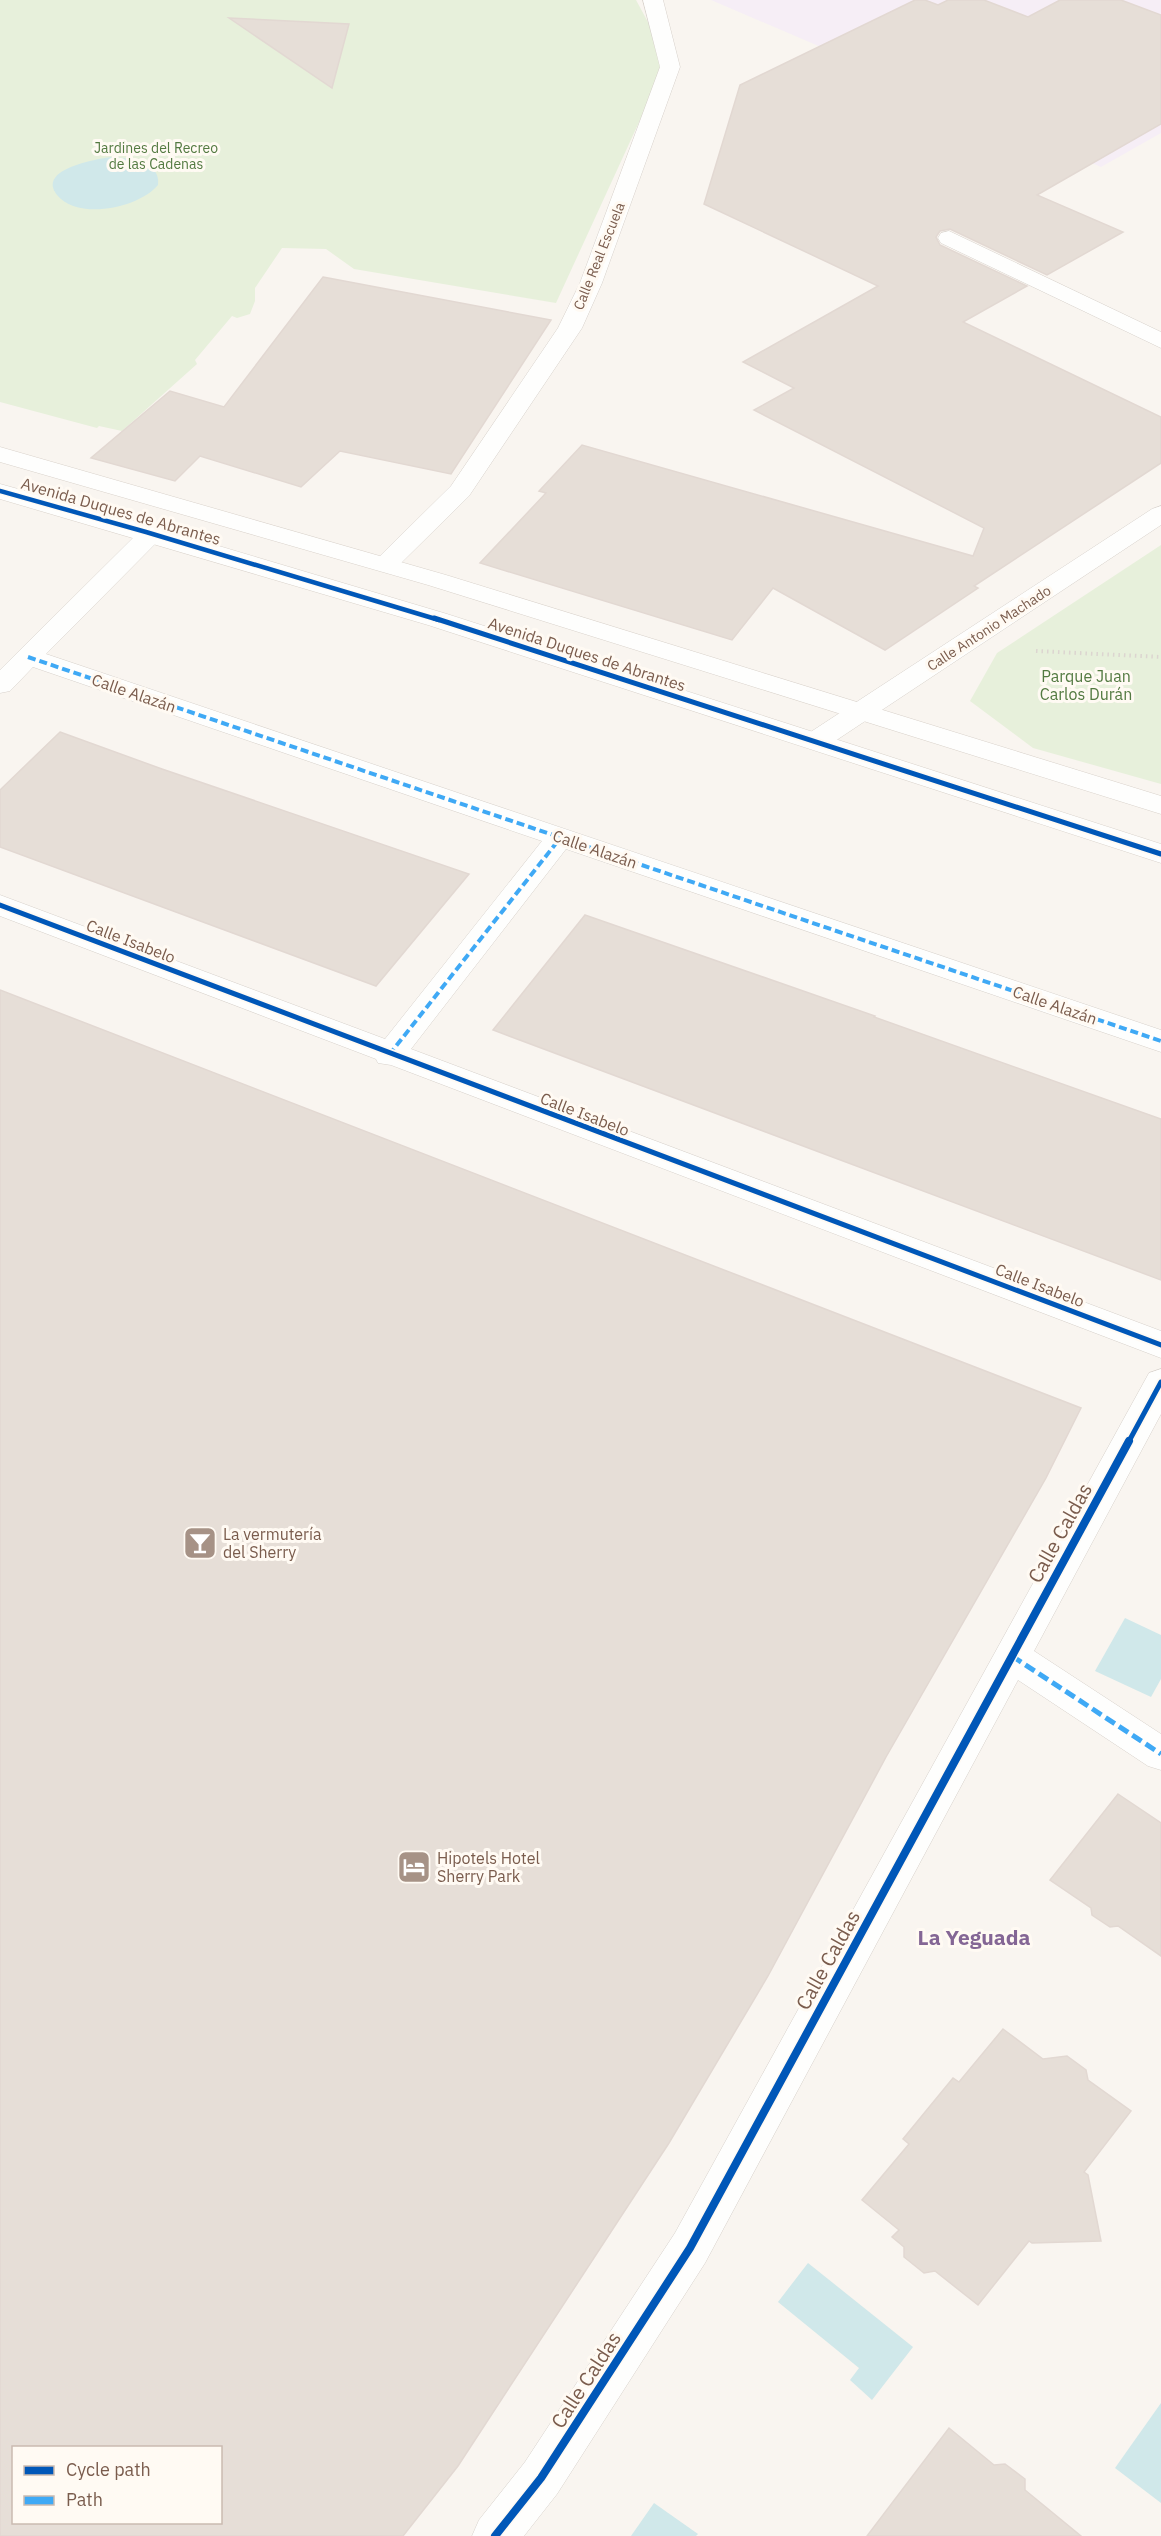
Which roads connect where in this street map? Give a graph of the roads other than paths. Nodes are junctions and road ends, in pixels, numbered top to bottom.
1 (653, 0) edge
2 (949, 238) dead end
3 (1161, 341) edge
4 (0, 454) edge
5 (0, 491) edge
6 (1161, 514) edge
7 (153, 533) junction
8 (386, 564) junction
9 (28, 657) junction
10 (0, 685) edge
11 (861, 712) junction
12 (816, 741) junction
13 (1161, 805) edge
14 (561, 837) junction
15 (1161, 854) edge
16 (0, 905) edge
17 (1161, 1041) edge
18 (389, 1055) junction
19 (1161, 1345) edge
20 (1161, 1382) edge
21 (1012, 1656) junction
22 (1161, 1754) edge
23 (495, 2536) edge

1 - 8 street, Calle Real Escuela
2 - 3 street
4 - 8 street, Avenida Duques de Abrantes
5 - 7 street, Avenida Duques de Abrantes
6 - 11 street, Calle Antonio Machado
7 - 9 street
7 - 12 street, Avenida Duques de Abrantes
8 - 11 street, Avenida Duques de Abrantes
9 - 10 street
9 - 14 street, Calle Alazán
11 - 12 street, Calle Antonio Machado
11 - 13 street, Avenida Duques de Abrantes
12 - 15 street, Avenida Duques de Abrantes
14 - 17 street, Calle Alazán
14 - 18 street
16 - 18 street, Calle Isabelo
18 - 19 street, Calle Isabelo
20 - 21 street, Calle Caldas
21 - 22 street
21 - 23 street, Calle Caldas

